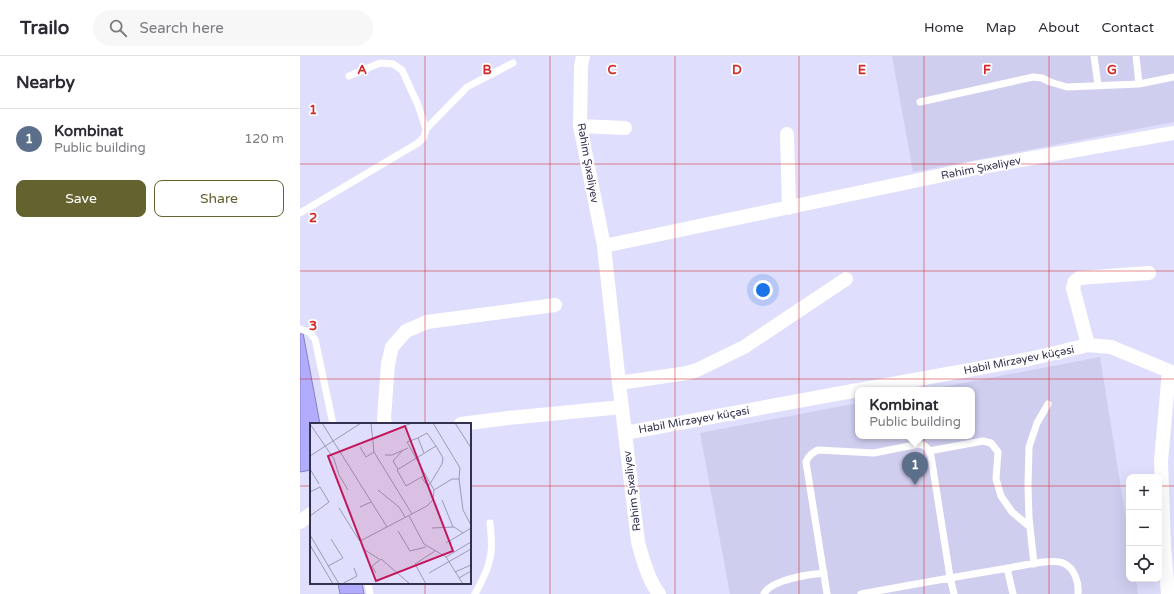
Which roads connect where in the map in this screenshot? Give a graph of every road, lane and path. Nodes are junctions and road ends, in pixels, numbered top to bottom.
1 (583, 56) edge
2 (1094, 56) edge
3 (1136, 56) edge
4 (513, 62) dead end
5 (349, 76) dead end
6 (1174, 78) edge
7 (1138, 84) junction
8 (1098, 86) junction
9 (920, 102) dead end
10 (580, 126) junction
11 (625, 128) dead end
12 (426, 129) junction
13 (787, 134) dead end
14 (1174, 134) edge
15 (789, 208) junction
16 (300, 213) edge
17 (604, 246) junction
18 (1149, 273) dead end
19 (846, 279) dead end
20 (555, 305) dead end
21 (300, 328) edge
22 (1088, 345) junction
23 (1171, 372) edge
24 (618, 383) junction
25 (875, 387) edge
26 (855, 391) edge
27 (1048, 404) dead end
28 (622, 407) junction
29 (333, 423) edge
30 (385, 423) edge
31 (469, 423) edge
32 (625, 433) junction
33 (929, 451) junction
34 (310, 515) edge
35 (300, 522) edge
36 (490, 523) dead end
37 (1030, 526) junction
38 (1169, 546) edge
39 (1034, 564) junction
40 (1007, 568) junction
41 (824, 572) junction
42 (950, 577) junction
43 (368, 584) edge
44 (370, 594) edge
45 (475, 594) edge
46 (659, 594) edge
47 (764, 594) edge
48 (827, 594) edge
49 (861, 594) edge
50 (954, 594) edge
51 (1013, 594) edge
52 (1078, 594) edge
53 (1168, 594) edge

1 - 10 street, Rəhim Şıxəliyev
2 - 8 lane
3 - 7 lane
4 - 12 lane
5 - 12 lane
6 - 7 lane
7 - 8 lane
8 - 9 lane
10 - 11 street
10 - 17 street, Rəhim Şıxəliyev
12 - 16 lane
13 - 15 street
14 - 15 street, Rəhim Şıxəliyev
15 - 17 street, Rəhim Şıxəliyev
17 - 24 street, Rəhim Şıxəliyev
18 - 22 street
19 - 24 street
20 - 30 street
21 - 29 lane
22 - 23 street, Habil Mirzəyev küçəsi
22 - 25 street, Habil Mirzəyev küçəsi
23 - 38 street
24 - 28 street, Rəhim Şıxəliyev
26 - 32 street, Habil Mirzəyev küçəsi
27 - 37 lane
28 - 31 street
28 - 32 street, Rəhim Şıxəliyev
32 - 46 street, Rəhim Şıxəliyev
33 - 37 lane
33 - 41 lane
33 - 42 lane
34 - 35 street
36 - 45 lane
37 - 39 lane
38 - 53 street
39 - 40 lane
39 - 52 lane
40 - 42 lane
40 - 51 lane
41 - 47 lane
41 - 48 lane
42 - 49 lane
42 - 50 lane
43 - 44 lane

